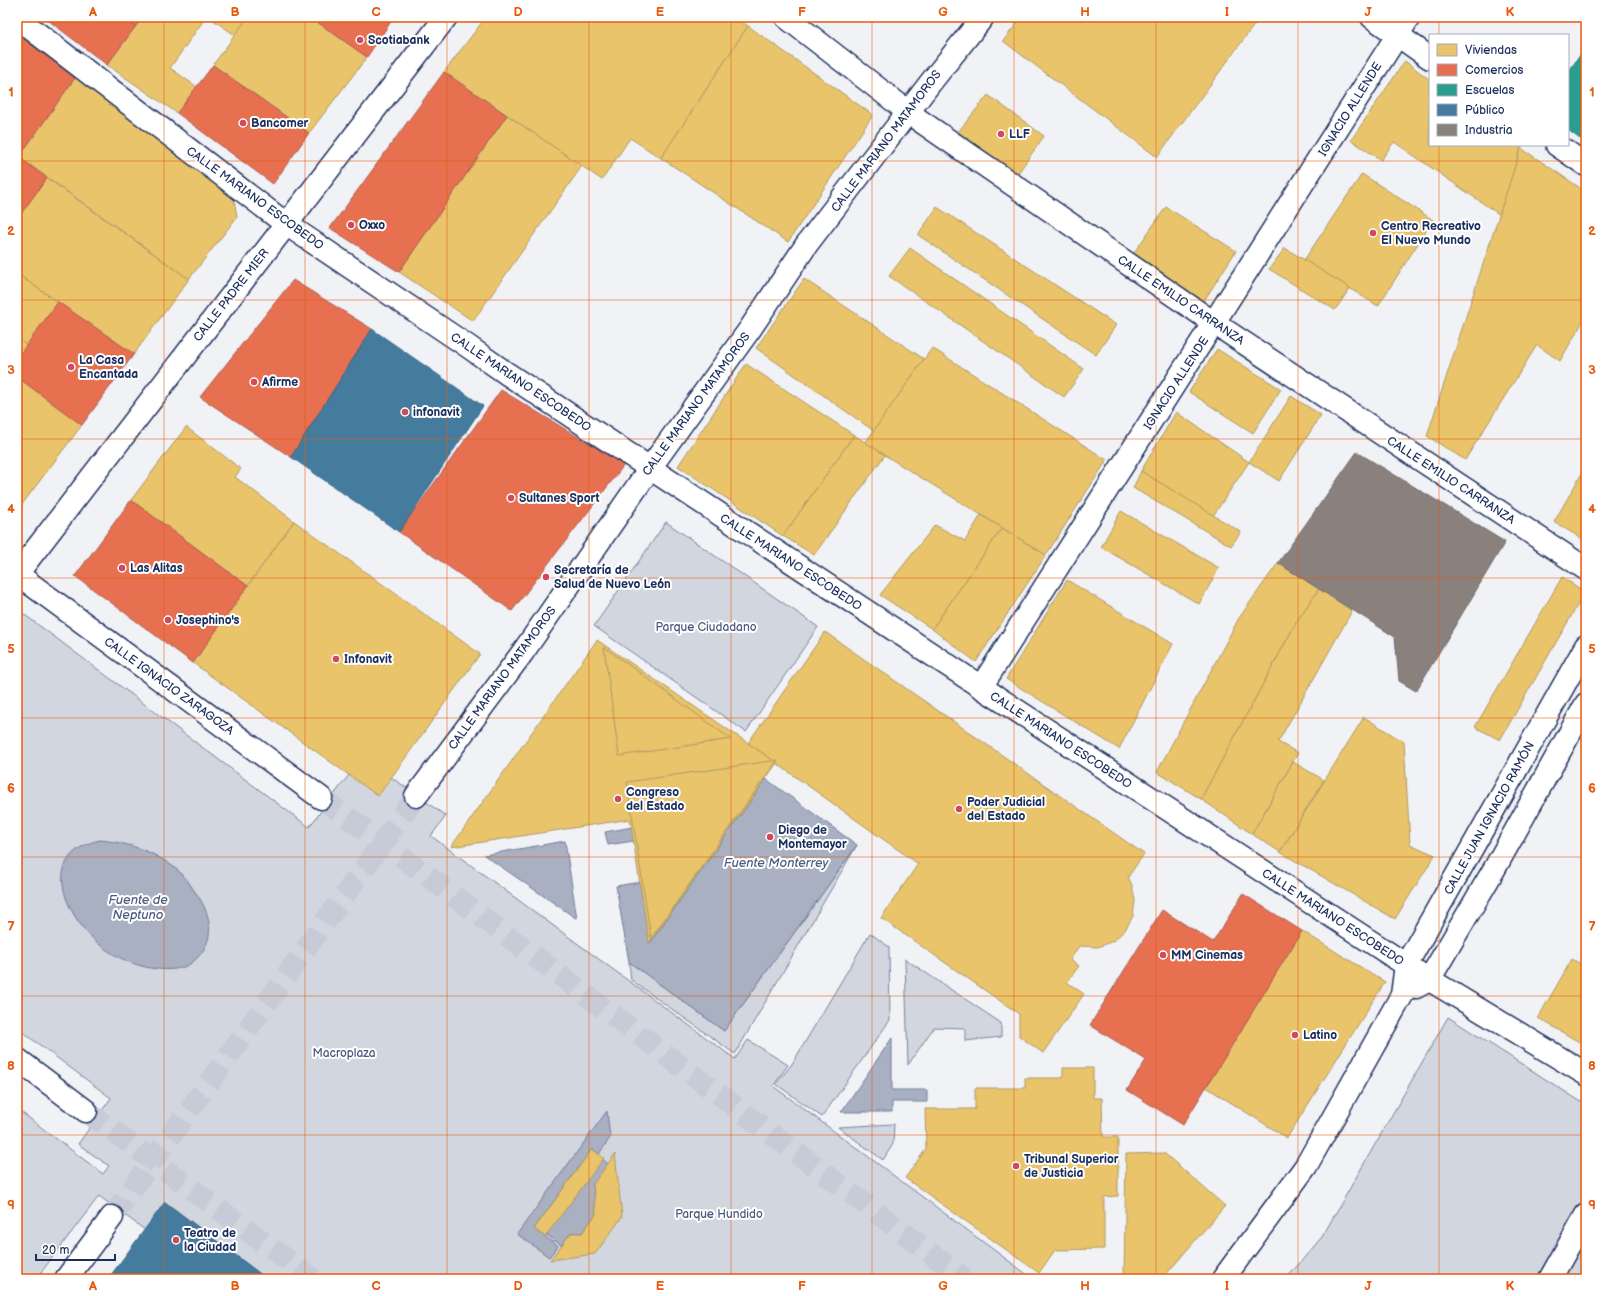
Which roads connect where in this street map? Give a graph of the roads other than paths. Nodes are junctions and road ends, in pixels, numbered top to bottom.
1 (446, 17) edge
2 (786, 17) edge
3 (983, 17) edge
4 (1372, 17) edge
5 (1409, 17) edge
6 (17, 18) edge
7 (1397, 36) junction
8 (1429, 57) edge
9 (908, 112) junction
10 (1558, 146) edge
11 (1586, 165) edge
12 (286, 224) junction
13 (1214, 323) junction
14 (650, 468) junction
15 (1586, 569) edge
16 (17, 574) edge
17 (1586, 646) edge
18 (981, 687) junction
19 (1586, 704) edge
20 (416, 796) tunnel mouth
21 (321, 798) tunnel mouth
22 (1406, 965) junction
23 (1429, 980) junction
24 (1402, 995) junction
25 (17, 1059) edge
26 (1586, 1074) edge
27 (86, 1111) tunnel mouth
28 (1586, 1215) edge
29 (112, 1216) tunnel mouth
30 (66, 1279) edge
31 (1223, 1279) edge
32 (1550, 1279) edge

1 - 12 street, CALLE PADRE MIER
2 - 9 street, CALLE EMILIO CARRANZA
3 - 9 street, CALLE MARIANO MATAMOROS
4 - 7 street
5 - 7 street, IGNACIO ALLENDE
6 - 12 street, CALLE MARIANO ESCOBEDO
7 - 8 street
7 - 13 street, IGNACIO ALLENDE
9 - 13 street, CALLE EMILIO CARRANZA
9 - 14 street, CALLE MARIANO MATAMOROS
10 - 11 street
12 - 14 street, CALLE MARIANO ESCOBEDO
12 - 16 street, CALLE PADRE MIER
13 - 15 street, CALLE EMILIO CARRANZA
13 - 18 street, IGNACIO ALLENDE
14 - 18 street, CALLE MARIANO ESCOBEDO
14 - 20 street, CALLE MARIANO MATAMOROS
16 - 21 street, CALLE IGNACIO ZARAGOZA
17 - 22 street, CALLE JUAN IGNACIO RAMÓN
18 - 22 street, CALLE MARIANO ESCOBEDO
19 - 23 street
22 - 23 street, CALLE MARIANO ESCOBEDO
22 - 24 street, CALLE JUAN IGNACIO RAMÓN
23 - 24 street
23 - 26 street, CALLE MARIANO ESCOBEDO
24 - 31 street, CALLE JUAN IGNACIO RAMÓN
25 - 27 street
28 - 32 street
29 - 30 street

